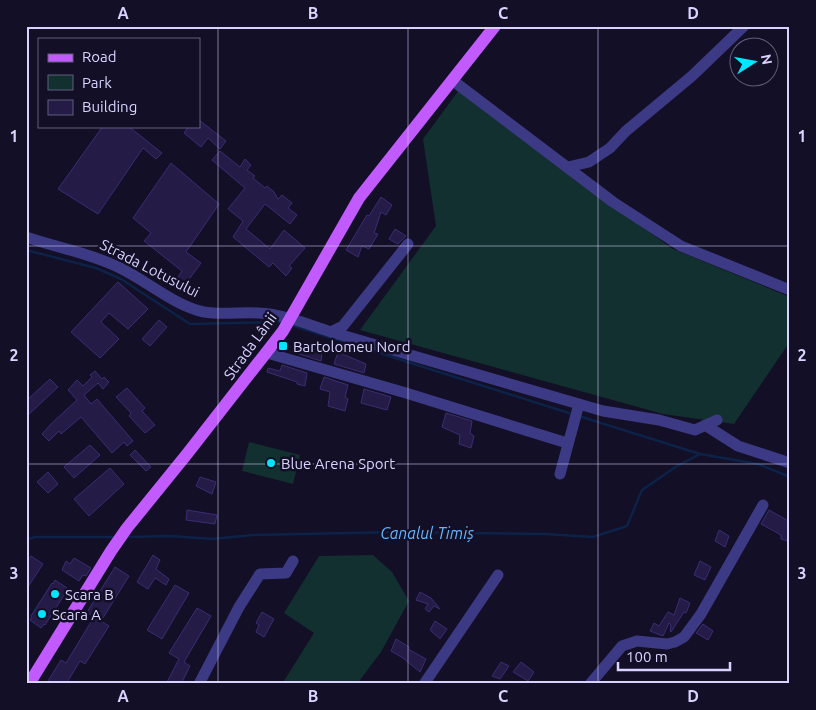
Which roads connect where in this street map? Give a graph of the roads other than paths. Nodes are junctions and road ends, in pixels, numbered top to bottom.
1 (495, 26) edge
2 (744, 26) edge
3 (452, 80) junction
4 (568, 167) junction
5 (26, 237) edge
6 (408, 244) dead end
7 (790, 290) edge
8 (291, 319) junction
9 (331, 332) junction
10 (267, 353) junction
11 (579, 404) junction
12 (717, 420) dead end
13 (705, 425) junction
14 (567, 443) junction
15 (790, 463) edge
16 (560, 474) dead end
17 (763, 505) dead end
18 (294, 561) dead end
19 (498, 575) dead end
20 (29, 684) edge
21 (199, 684) edge
22 (424, 684) edge
23 (590, 684) edge

1 - 3 main road, Strada Lânii
2 - 4 street
3 - 4 street
3 - 8 main road, Strada Lânii
4 - 7 street
5 - 8 street, Strada Lotusului
6 - 9 street
8 - 9 street, Strada Lotusului
8 - 10 main road, Strada Lânii
9 - 11 street, Strada Lotusului
10 - 14 street
10 - 20 main road, Strada Lânii
11 - 13 street, Strada Lotusului
11 - 14 street
12 - 13 street, Strada Lotusului
13 - 15 street
14 - 16 street
17 - 23 street
18 - 21 street
19 - 22 street

